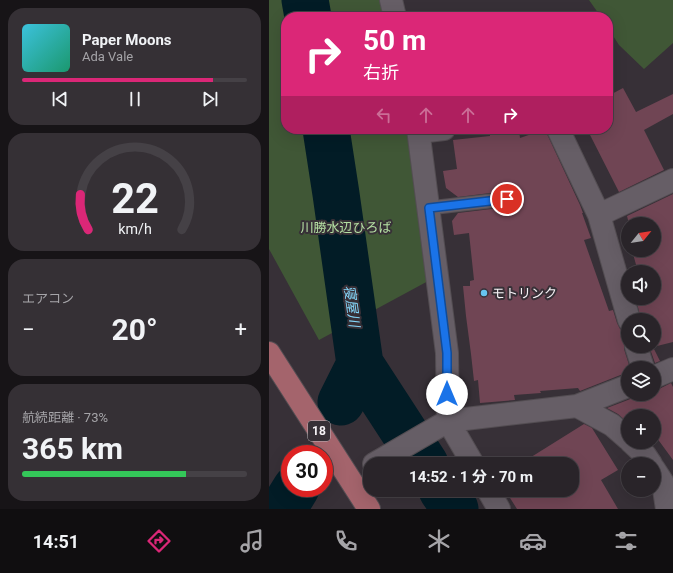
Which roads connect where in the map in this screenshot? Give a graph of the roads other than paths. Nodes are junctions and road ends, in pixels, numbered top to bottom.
1 (391, 0) edge
2 (394, 12) edge
3 (419, 134) edge
4 (561, 134) edge
5 (673, 180) edge
6 (507, 199) dead end
7 (429, 208) junction
8 (599, 216) junction
9 (627, 313) edge
10 (269, 353) edge
11 (673, 370) edge
12 (661, 374) edge
13 (621, 389) edge
14 (577, 406) junction
15 (448, 421) junction
16 (621, 432) edge
17 (639, 449) edge
18 (386, 457) edge
19 (469, 457) edge
20 (646, 457) edge
21 (363, 470) edge
22 (349, 478) junction
23 (661, 480) edge
24 (492, 497) edge
25 (369, 509) edge
26 (499, 509) edge
27 (667, 509) edge

1 - 2 street
3 - 7 street
4 - 8 street
5 - 8 street
6 - 7 lane
7 - 15 street
8 - 9 street
10 - 22 main road, 18
11 - 12 street
13 - 14 street
14 - 15 street
14 - 16 street
15 - 18 street
15 - 19 street
17 - 20 street
21 - 22 street
22 - 25 main road, 18
23 - 27 street
24 - 26 street

